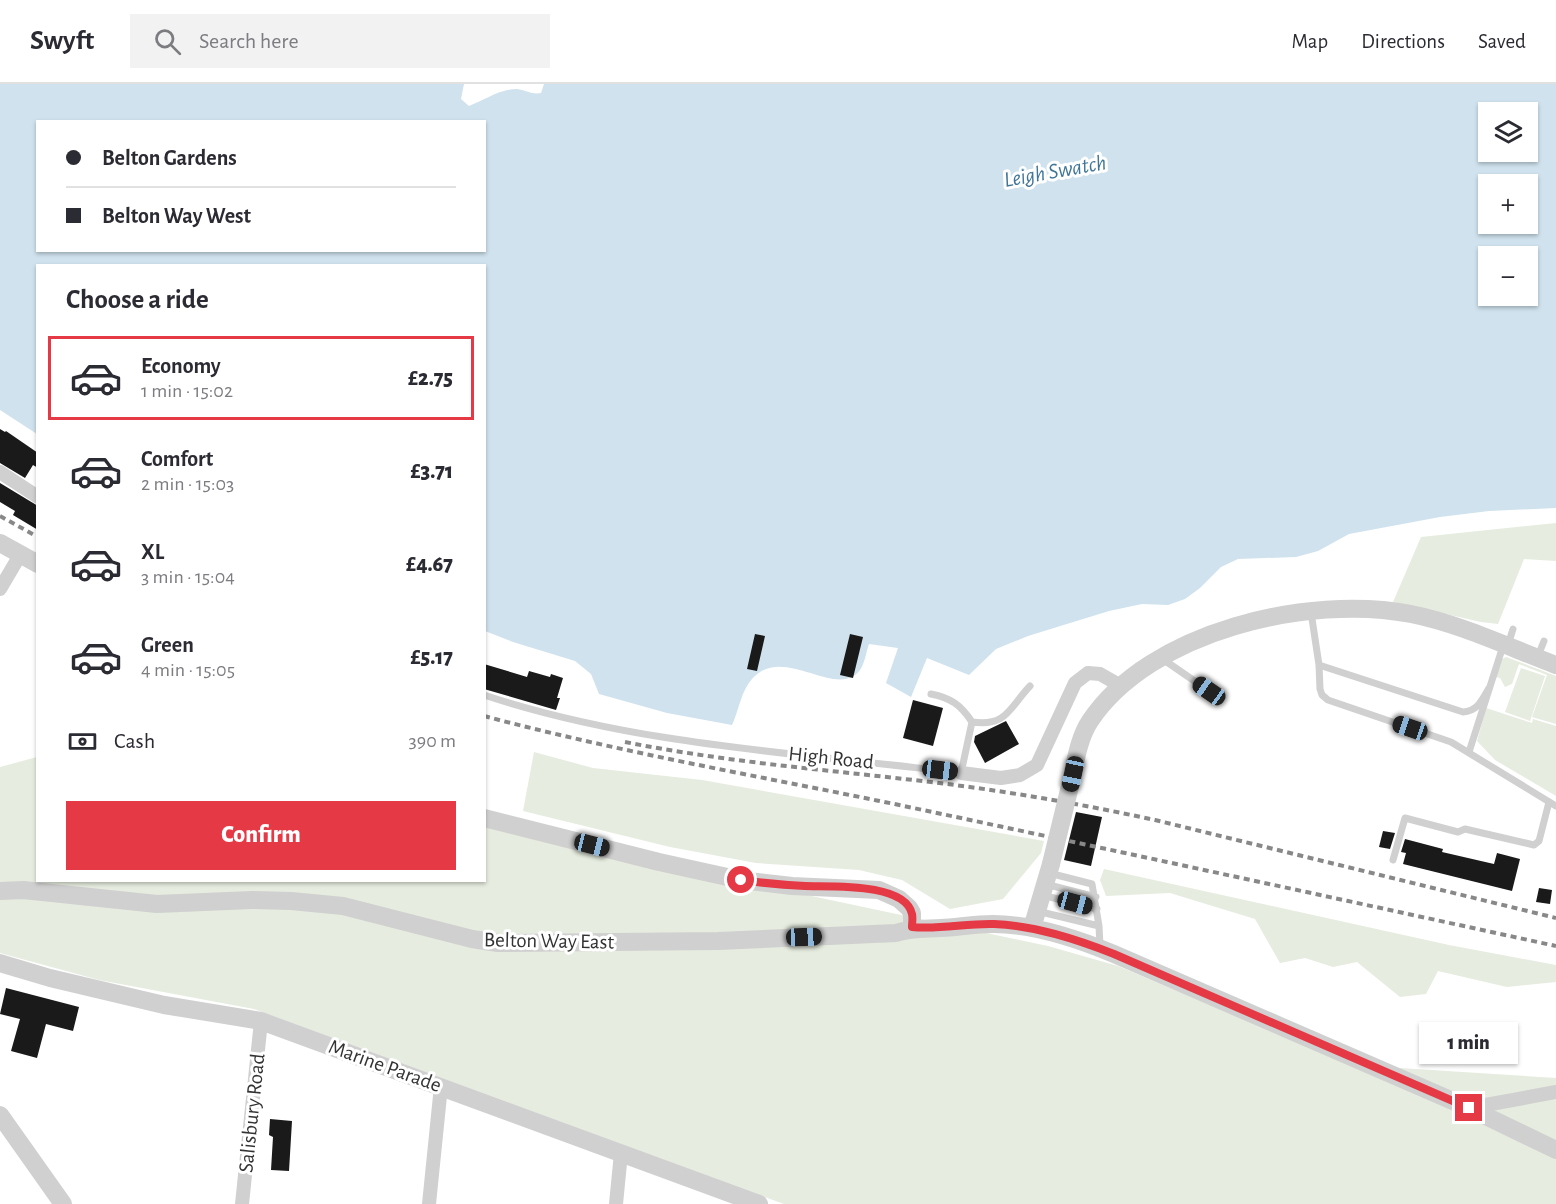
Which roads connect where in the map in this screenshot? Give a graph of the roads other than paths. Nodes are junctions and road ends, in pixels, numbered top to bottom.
1 (0, 472) edge
2 (36, 496) edge
3 (0, 543) edge
4 (20, 555) junction
5 (36, 563) edge
6 (0, 589) edge
7 (1311, 611) junction
8 (1508, 639) junction
9 (1544, 640) dead end
10 (1162, 658) junction
11 (1537, 658) junction
12 (1319, 665) junction
13 (1556, 665) edge
14 (1030, 686) dead end
15 (1121, 686) junction
16 (1489, 688) junction
17 (1209, 691) dead end
18 (931, 694) dead end
19 (486, 696) edge
20 (972, 722) junction
21 (1469, 752) junction
22 (961, 773) junction
23 (1553, 804) edge
24 (486, 818) edge
25 (1393, 860) dead end
26 (0, 891) edge
27 (1043, 892) junction
28 (1096, 897) junction
29 (1096, 909) junction
30 (1099, 926) junction
31 (912, 927) junction
32 (1100, 948) junction
33 (0, 963) edge
34 (261, 1021) junction
35 (441, 1086) junction
36 (1556, 1092) edge
37 (1469, 1108) junction
38 (0, 1115) edge
39 (1556, 1150) edge
40 (621, 1153) junction
41 (63, 1204) edge
42 (242, 1204) edge
43 (429, 1204) edge
44 (616, 1204) edge
45 (759, 1204) edge

1 - 2 street
3 - 4 street
4 - 5 street
4 - 6 street
7 - 8 street
7 - 10 street
7 - 12 lane
8 - 11 street
8 - 16 lane
9 - 11 lane
10 - 15 street
10 - 17 lane
11 - 13 street
12 - 16 lane
12 - 21 lane
14 - 20 lane
15 - 22 street, High Road
15 - 27 street, bridge
16 - 21 lane
18 - 20 lane
19 - 22 lane, High Road
20 - 22 lane
21 - 23 lane
23 - 25 lane
24 - 31 street
26 - 31 street, Belton Way East
27 - 28 lane
27 - 28 lane
27 - 29 lane
27 - 30 lane
27 - 31 street, Belton Way East
27 - 32 street, Belton Way East
28 - 29 lane
29 - 30 lane
30 - 32 lane
32 - 37 street, Belton Way East
33 - 34 street, Marine Parade
34 - 35 street, Marine Parade
34 - 42 street, Salisbury Road
35 - 40 street, Marine Parade
35 - 43 street
36 - 37 street
37 - 39 street, Belton Way East
38 - 41 street
40 - 44 street
40 - 45 street, Marine Parade

